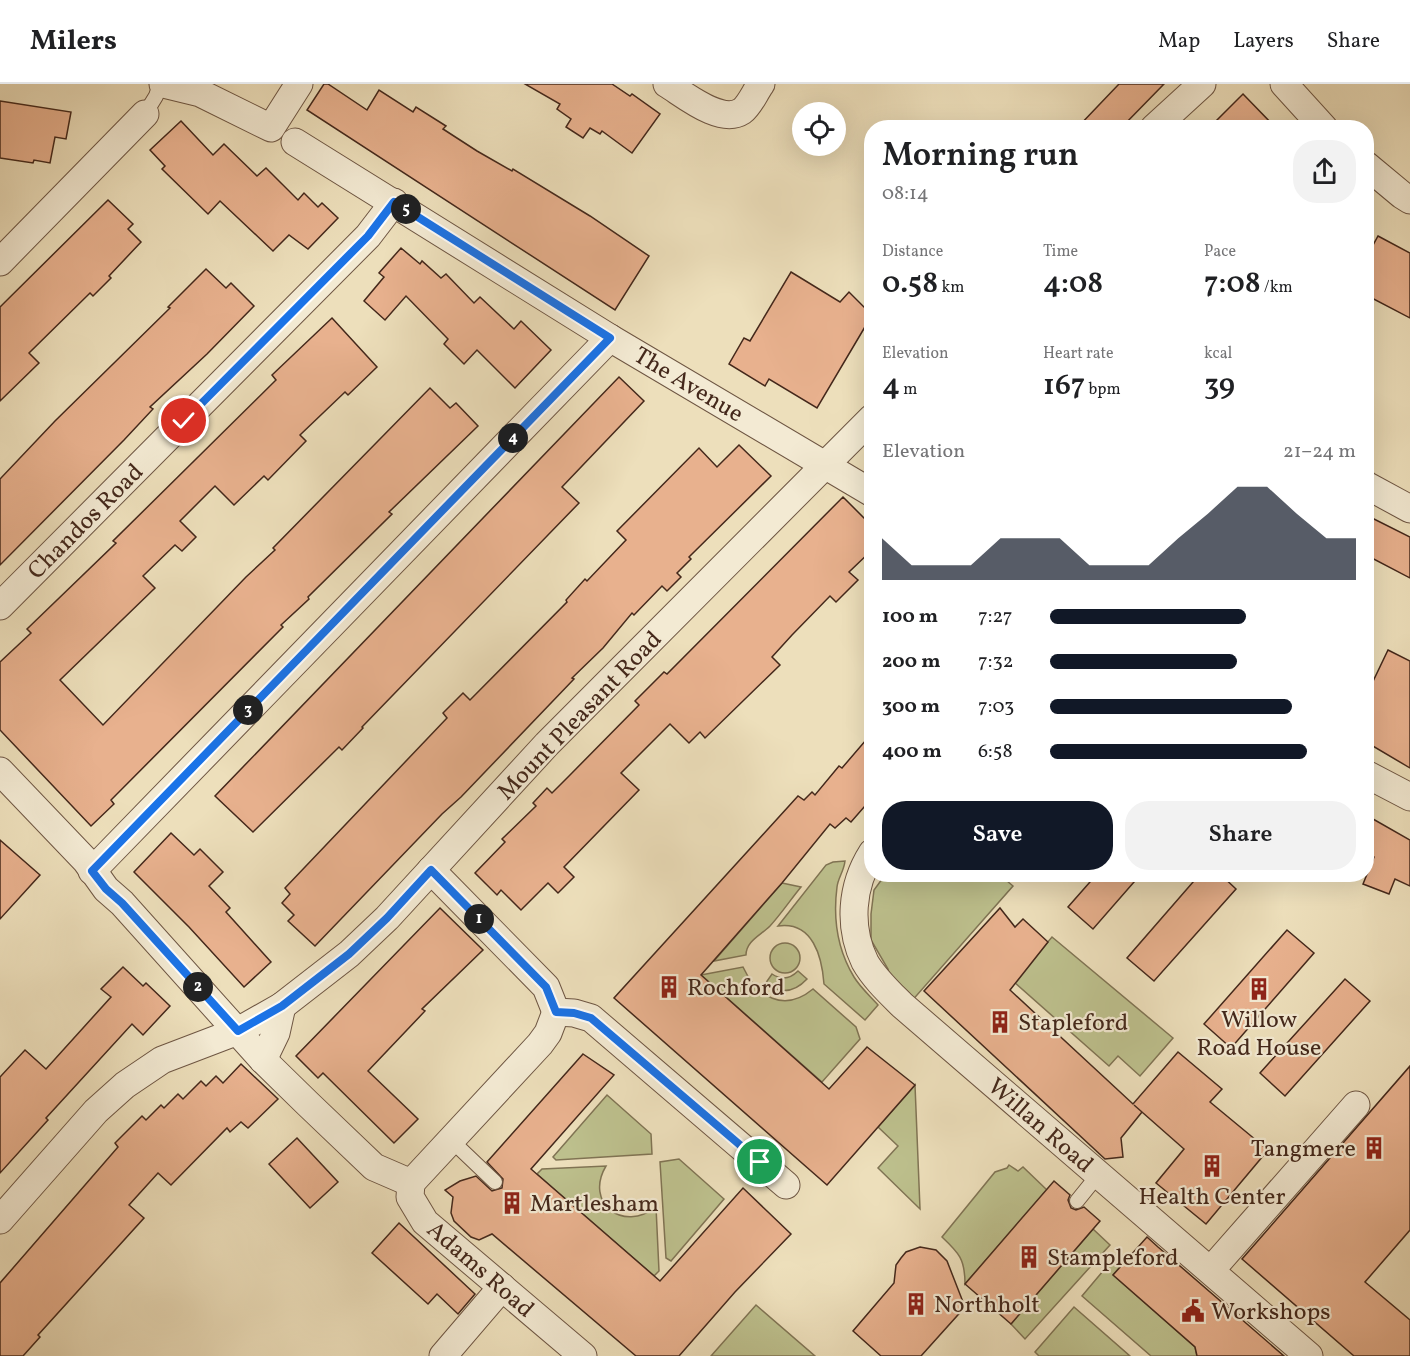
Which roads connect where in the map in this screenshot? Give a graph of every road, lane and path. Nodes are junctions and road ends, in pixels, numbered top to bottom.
1 (161, 84) edge
2 (299, 84) edge
3 (667, 84) edge
4 (761, 84) edge
5 (1284, 84) edge
6 (1194, 86) edge
7 (145, 114) joint
8 (1162, 120) edge
9 (1317, 120) edge
10 (283, 135) junction
11 (1374, 172) edge
12 (1410, 200) edge
13 (394, 202) junction
14 (0, 262) edge
15 (610, 338) junction
16 (864, 426) edge
17 (825, 464) junction
18 (864, 488) edge
19 (1374, 489) edge
20 (1410, 508) edge
21 (0, 606) edge
22 (0, 771) edge
23 (1374, 778) edge
24 (1410, 797) edge
25 (89, 866) junction
26 (864, 866) edge
27 (431, 870) junction
28 (282, 1006) junction
29 (556, 1012) junction
30 (238, 1031) junction
31 (264, 1059) junction
32 (1356, 1105) dead end
33 (451, 1140) junction
34 (1098, 1175) junction
35 (495, 1182) dead end
36 (411, 1183) junction
37 (786, 1185) dead end
38 (1077, 1201) dead end
39 (0, 1220) edge
40 (1211, 1270) junction
41 (502, 1287) junction
42 (443, 1356) edge
43 (583, 1356) edge
44 (1309, 1356) edge

1 - 7 lane
1 - 10 street, The Avenue
2 - 10 street
3 - 4 street
5 - 9 street
6 - 8 street
7 - 14 street
10 - 13 street, The Avenue
11 - 12 street
13 - 15 street, The Avenue
13 - 21 street, Chandos Road
15 - 17 street, The Avenue
15 - 25 street
16 - 17 street, Mount Pleasant Road
17 - 18 street, The Avenue
17 - 27 street, Mount Pleasant Road
19 - 20 street
22 - 25 street
23 - 24 street
25 - 30 street
26 - 34 street, Willan Road
27 - 28 street, Mount Pleasant Road
27 - 29 street
28 - 30 street, Mount Pleasant Road
28 - 31 street
29 - 33 street
29 - 37 street
30 - 31 street
30 - 39 street, Mount Pleasant Road
31 - 36 street
32 - 40 street
33 - 35 lane
33 - 36 street
34 - 38 lane
34 - 40 street, Willan Road
36 - 41 street, Adams Road
40 - 44 street, Willan Road
41 - 42 street
41 - 43 street, Adams Road

